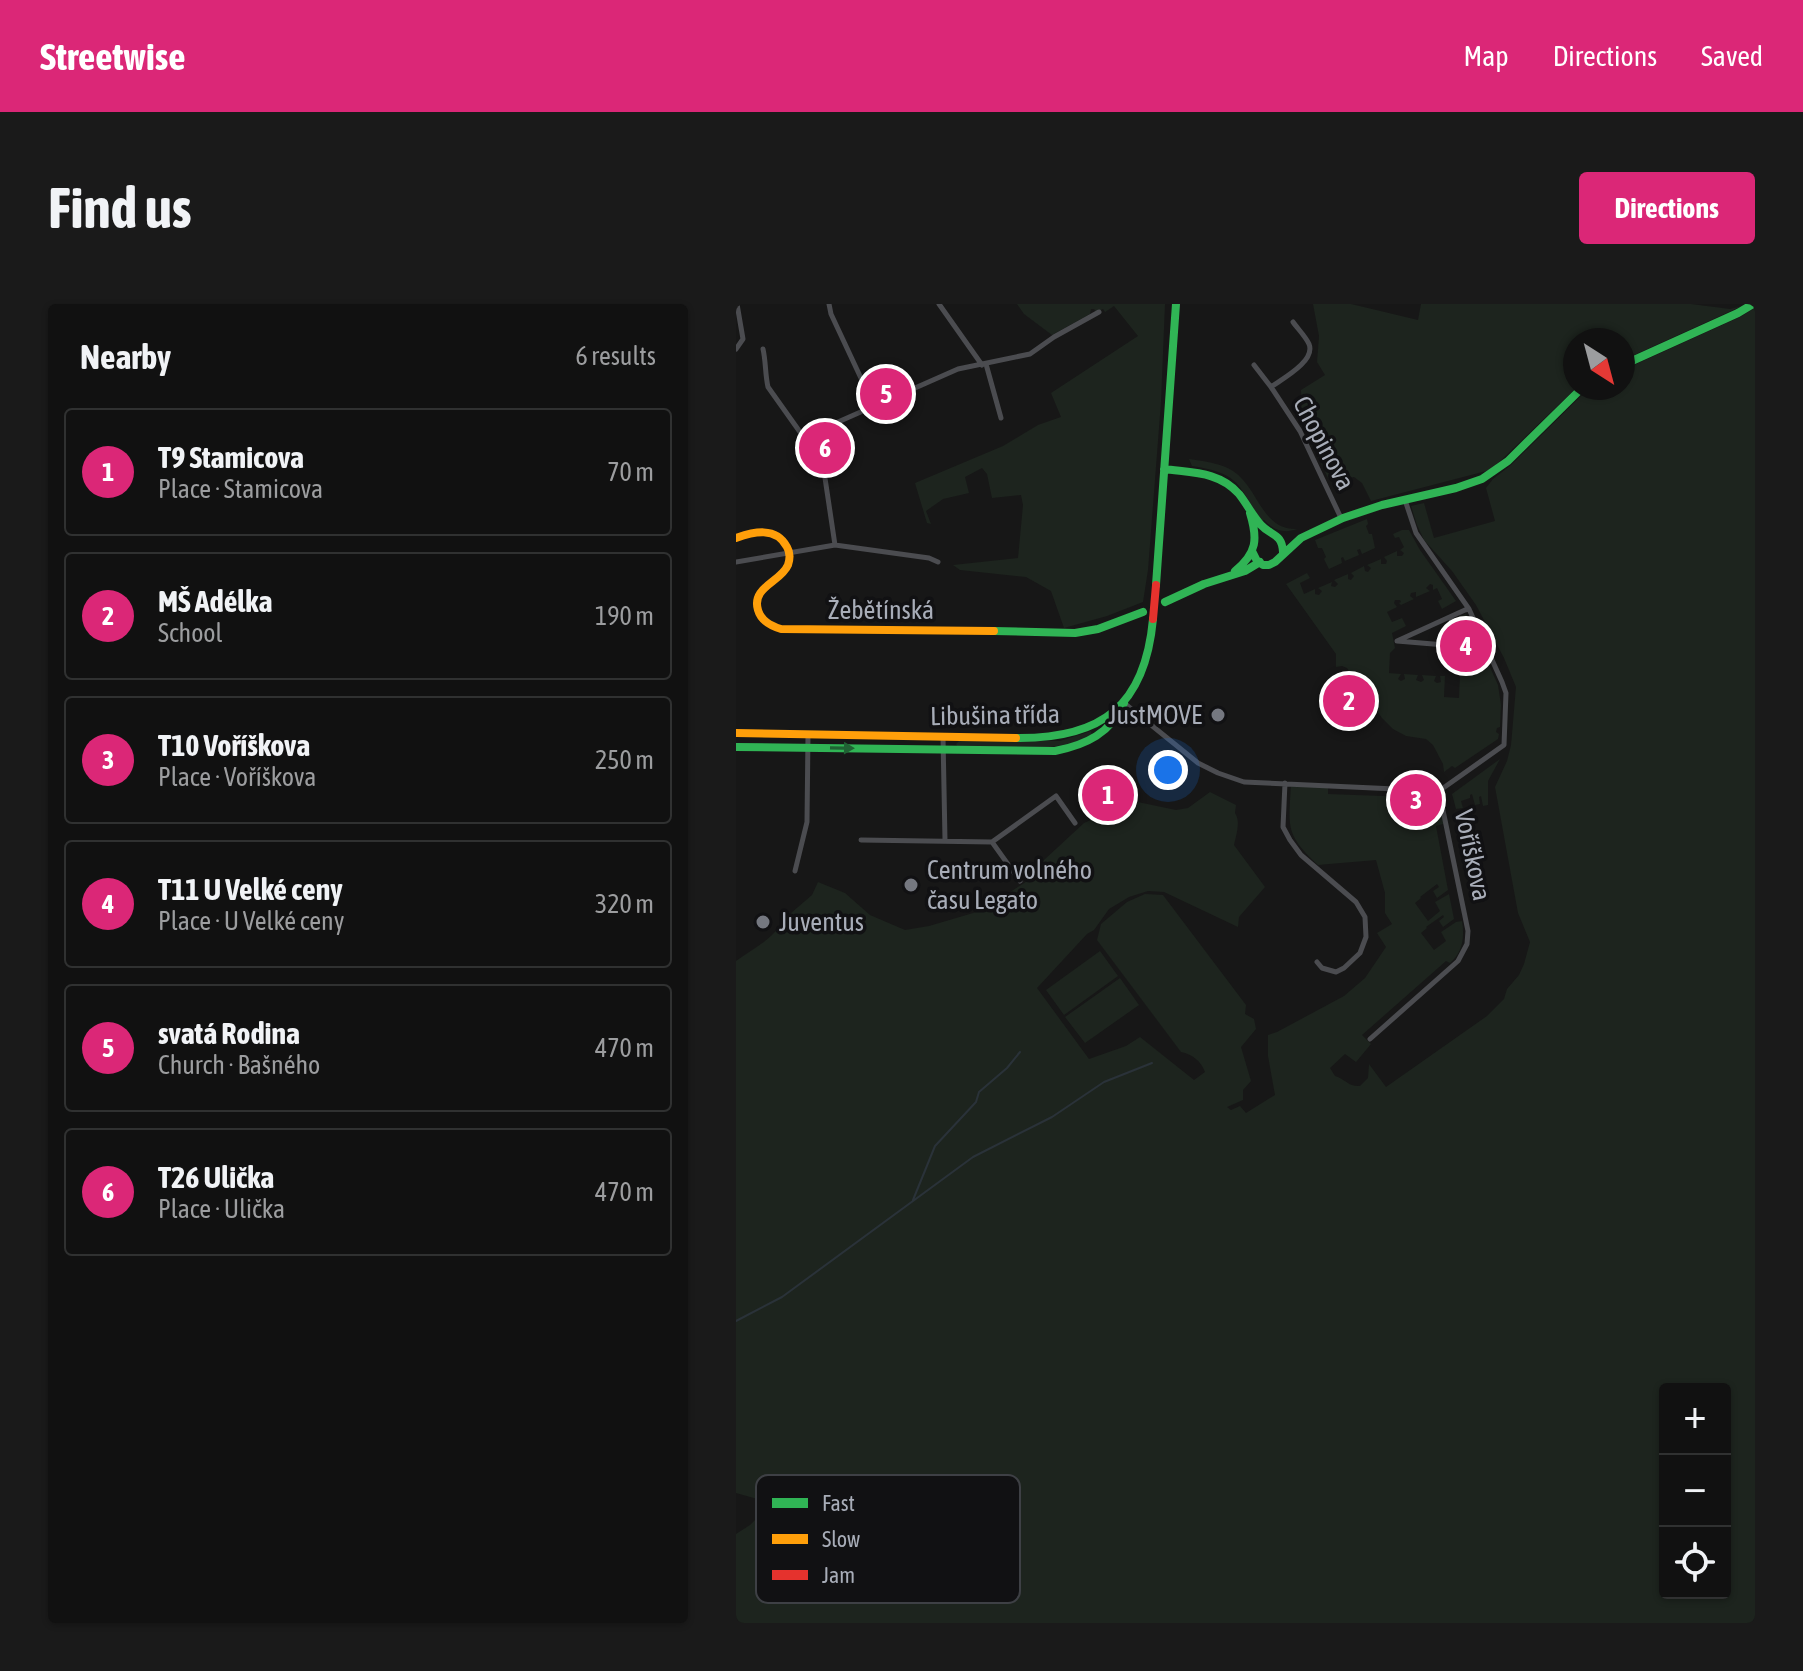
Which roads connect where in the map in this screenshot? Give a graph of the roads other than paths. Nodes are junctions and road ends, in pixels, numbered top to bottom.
1 (737, 304) edge
2 (829, 304) edge
3 (939, 304) edge
4 (1176, 304) edge
5 (1753, 304) edge
6 (1099, 312) dead end
7 (1293, 322) dead end
8 (739, 324) edge
9 (736, 349) edge
10 (763, 349) dead end
11 (1635, 360) edge
12 (984, 364) junction
13 (1254, 365) dead end
14 (1271, 387) junction
15 (1570, 400) edge
16 (874, 406) junction
17 (1001, 418) dead end
18 (804, 437) junction
19 (1164, 469) junction
20 (1405, 500) junction
21 (1248, 509) junction
22 (1341, 518) junction
23 (1270, 533) junction
24 (736, 538) edge
25 (1256, 539) junction
26 (1281, 539) junction
27 (1296, 540) junction
28 (835, 545) junction
29 (1252, 551) junction
30 (789, 552) junction
31 (1283, 552) junction
32 (736, 562) edge
33 (938, 562) dead end
34 (1260, 562) junction
35 (1231, 574) junction
36 (1165, 602) dead end
37 (1469, 609) junction
38 (1143, 612) dead end
39 (1450, 617) junction
40 (1124, 703) junction
41 (736, 733) edge
42 (808, 734) junction
43 (943, 737) junction
44 (736, 747) edge
45 (808, 748) junction
46 (943, 749) junction
47 (1285, 783) junction
48 (1439, 791) junction
49 (1075, 823) dead end
50 (861, 840) dead end
51 (945, 840) junction
52 (992, 842) junction
53 (795, 871) dead end
54 (1020, 881) dead end
55 (1317, 962) dead end
56 (1370, 1039) dead end

1 - 8 street
2 - 16 street
3 - 12 street
4 - 19 street
5 - 11 street
6 - 12 street
7 - 14 street, Chopinova
8 - 9 street
10 - 18 street
12 - 16 street
12 - 17 street
13 - 14 street, Chopinova
14 - 22 street, Chopinova
15 - 20 street
16 - 18 street
18 - 28 street
19 - 21 street
19 - 40 street, bridge
20 - 22 street
20 - 37 street
21 - 23 street
21 - 25 street
22 - 27 street
23 - 25 street
23 - 26 street
24 - 30 street
25 - 29 street
26 - 27 street
26 - 31 street
27 - 31 street
28 - 30 street
28 - 33 street
29 - 34 street
29 - 35 street
30 - 32 street
30 - 38 street, Žebětínská
31 - 34 street
34 - 35 street
35 - 36 street
37 - 39 street
37 - 48 street
39 - 39 street
40 - 43 street, Libušina třída
40 - 46 street, Libušina třída
40 - 47 street, Voříškova
41 - 42 street, Libušina třída
42 - 43 street, Libušina třída
42 - 45 street
43 - 46 street
44 - 45 street, Libušina třída
45 -> 46 street, Libušina třída
45 - 53 street
46 - 51 street
47 - 48 street, Voříškova
47 - 55 street
48 - 56 street, Voříškova
49 - 52 street
50 - 51 street
51 - 52 street
52 - 54 street

